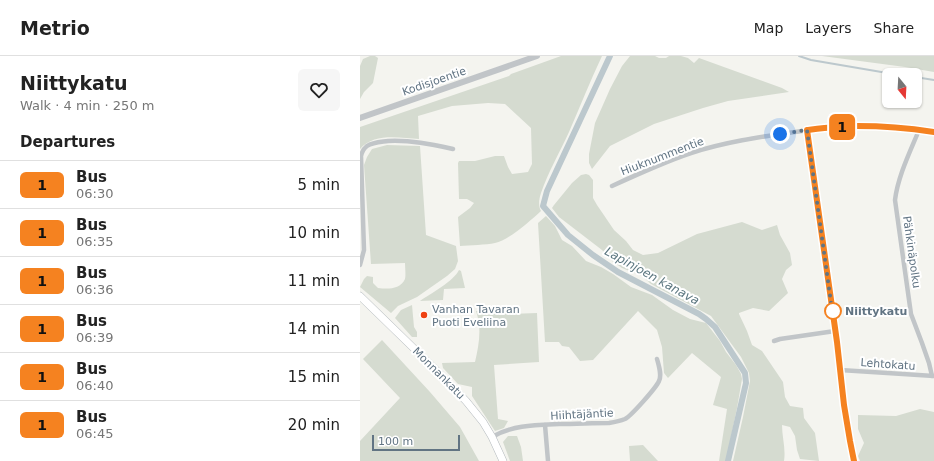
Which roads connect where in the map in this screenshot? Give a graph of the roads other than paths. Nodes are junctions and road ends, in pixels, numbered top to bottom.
1 (537, 56) edge
2 (360, 118) edge
3 (807, 130) junction
4 (919, 130) junction
5 (934, 132) edge
6 (453, 148) dead end
7 (612, 186) dead end
8 (360, 265) edge
9 (360, 296) edge
10 (835, 331) junction
11 (774, 341) dead end
12 (657, 359) dead end
13 (840, 371) junction
14 (933, 376) edge
15 (545, 425) junction
16 (492, 437) junction
17 (503, 461) edge
18 (548, 461) edge
19 (854, 461) edge

1 - 2 street, Kodisjoentie
3 - 4 street, Hiuknummentie
3 - 7 street, Hiuknummentie
3 - 10 street
4 - 5 street, Hiuknummentie
4 - 14 street, Pähkinäpolku
6 - 8 street
9 - 16 main road, Monnankatu
10 - 11 street
10 - 13 street
12 - 15 street, Hiihtäjäntie
13 - 14 street, Lehtokatu
13 - 19 street
15 - 16 street, Hiihtäjäntie
15 - 18 street
16 - 17 main road, Monnankatu

